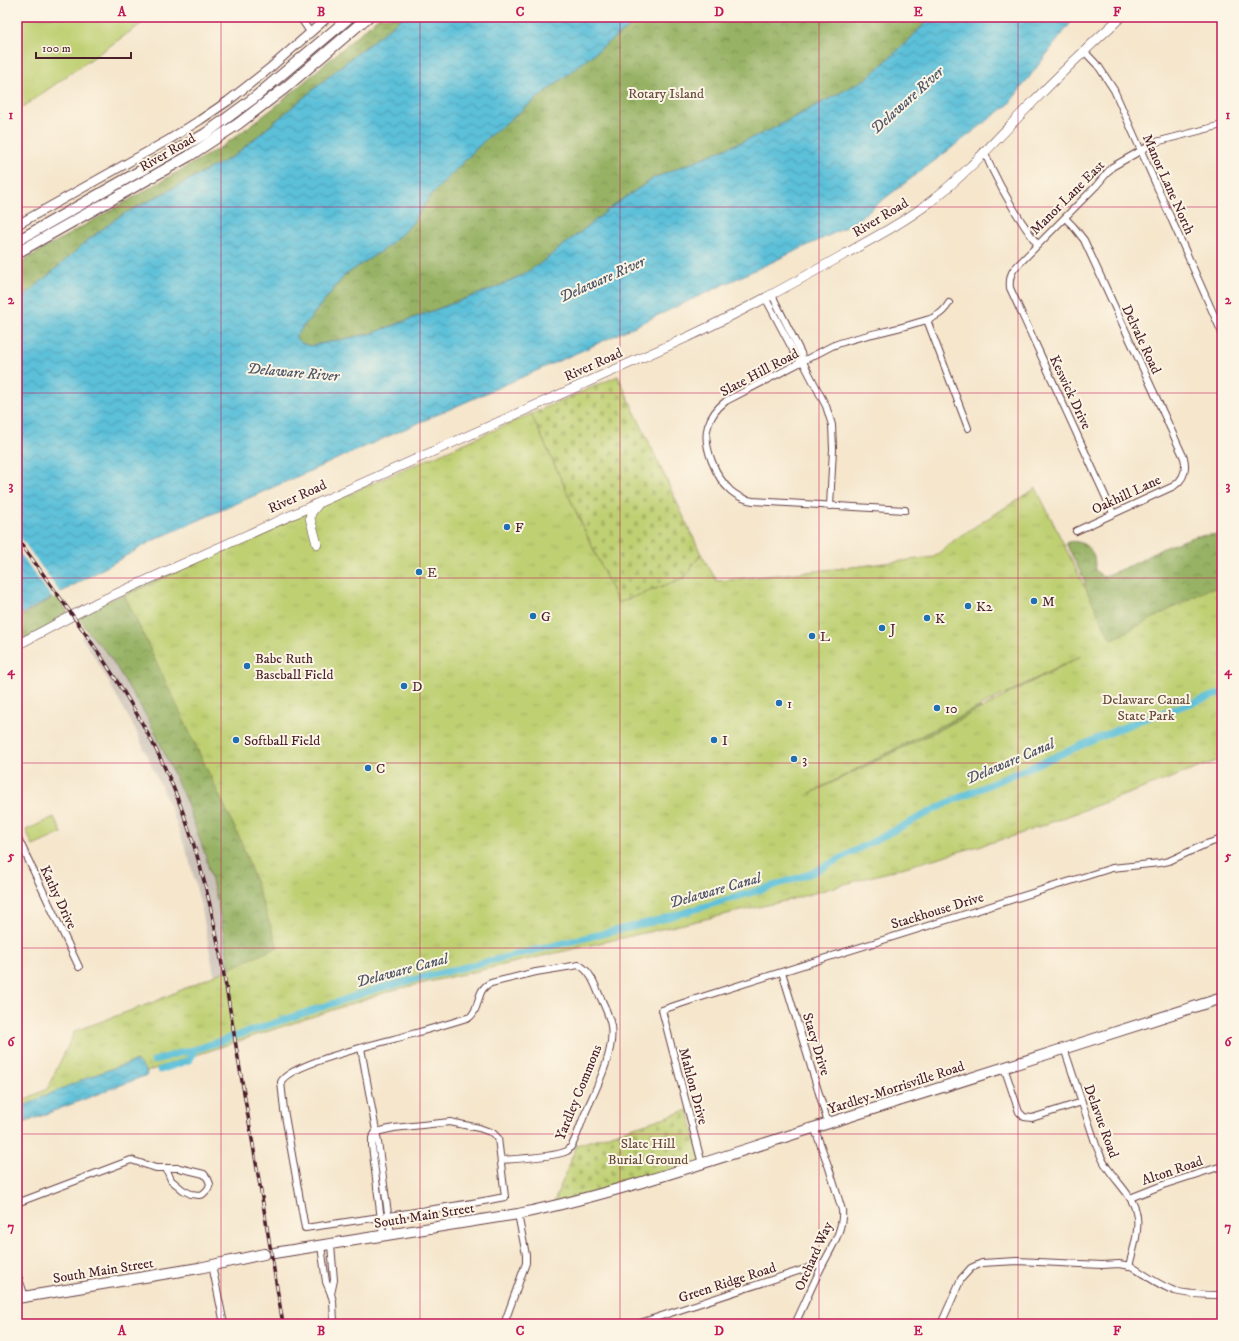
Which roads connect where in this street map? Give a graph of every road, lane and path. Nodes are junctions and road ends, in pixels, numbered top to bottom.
1 (300, 17) edge
2 (328, 17) edge
3 (350, 17) edge
4 (368, 17) edge
5 (1121, 17) edge
6 (310, 32) junction
7 (1084, 52) junction
8 (1222, 124) edge
9 (1141, 150) junction
10 (984, 151) junction
11 (1064, 218) junction
12 (17, 225) edge
13 (17, 241) edge
14 (1037, 244) junction
15 (17, 254) edge
16 (1009, 280) joint
17 (769, 297) junction
18 (949, 303) dead end
19 (928, 320) junction
20 (1222, 333) edge
21 (803, 362) junction
22 (968, 428) dead end
23 (1184, 475) joint
24 (320, 502) junction
25 (830, 506) junction
26 (302, 510) junction
27 (906, 510) dead end
28 (1113, 514) junction
29 (1076, 531) dead end
30 (17, 645) edge
31 (17, 836) edge
32 (1222, 838) edge
33 (79, 967) dead end
34 (782, 972) junction
35 (1222, 998) edge
36 (663, 1014) joint
37 (361, 1048) junction
38 (1064, 1048) junction
39 (1004, 1067) junction
40 (1082, 1102) junction
41 (828, 1123) junction
42 (814, 1128) junction
43 (376, 1132) junction
44 (501, 1160) junction
45 (702, 1164) junction
46 (1222, 1166) edge
47 (166, 1168) junction
48 (1130, 1198) junction
49 (578, 1200) joint
50 (17, 1203) edge
51 (518, 1214) junction
52 (388, 1215) junction
53 (381, 1216) junction
54 (387, 1235) junction
55 (326, 1245) junction
56 (823, 1264) junction
57 (212, 1265) junction
58 (1129, 1266) junction
59 (17, 1272) edge
60 (332, 1294) junction
61 (1222, 1295) edge
62 (21, 1297) edge
63 (653, 1321) edge
64 (334, 1323) junction
65 (224, 1324) edge
66 (323, 1324) edge
67 (343, 1324) edge
68 (504, 1324) edge
69 (637, 1324) edge
70 (795, 1324) edge
71 (941, 1324) edge

1 - 6 street
2 - 6 street, River Road
3 - 13 main road, River Road
4 - 15 main road, River Road
5 - 7 main road, River Road
6 - 12 street, River Road
7 - 9 street, Manor Lane North
7 - 10 main road, River Road
8 - 9 street, Manor Lane East
9 - 11 street, Manor Lane East
9 - 20 street, Manor Lane North
10 - 14 street
10 - 17 main road, River Road
11 - 14 street, Manor Lane East
11 - 23 street, Delvale Road
14 - 16 street, Manor Lane East
16 - 28 street, Keswick Drive
17 - 21 street
17 - 24 main road, River Road
18 - 19 street, Slate Hill Road
19 - 21 street, Slate Hill Road
19 - 22 street
21 - 25 street
21 - 25 street, Slate Hill Road
23 - 28 street, Oakhill Lane
24 - 26 main road, River Road
24 - 26 main road
25 - 27 street, Slate Hill Road
26 - 30 main road, River Road
28 - 29 street, Oakhill Lane
31 - 33 street, Kathy Drive
32 - 34 street, Stackhouse Drive
34 - 36 street, Stackhouse Drive
34 - 41 street, Stacy Drive
35 - 38 main road, Yardley-Morrisville Road
36 - 45 street, Mahlon Drive
37 - 43 street
37 - 44 street, Yardley Commons
37 - 53 street, Yardley Commons
38 - 39 main road, Yardley-Morrisville Road
38 - 40 street, Delavue Road
39 - 40 street
39 - 41 main road, Yardley-Morrisville Road
40 - 48 street, Delavue Road
41 - 42 main road, Yardley-Morrisville Road
42 - 45 main road, Yardley-Morrisville Road
42 - 56 street, Orchard Way
43 - 44 street, Yardley Commons
43 - 52 street
43 - 53 street
44 - 52 street, Yardley Commons
45 - 49 main road, Yardley-Morrisville Road
46 - 48 street, Alton Road
47 - 47 street
47 - 50 street
48 - 58 street, Delavue Road
49 - 51 main road, South Main Street
51 - 54 main road, South Main Street
51 - 68 street
52 - 53 street, Yardley Commons
52 - 54 street
53 - 54 street
54 - 55 main road, South Main Street
55 - 57 main road, South Main Street
55 - 60 street
55 - 60 street
56 - 63 street, Green Ridge Road
56 - 70 street, Orchard Way
57 - 62 main road, South Main Street
57 - 65 street
58 - 61 street
58 - 71 street
59 - 62 street
60 - 64 street
63 - 69 street, Green Ridge Road
64 - 66 street
64 - 67 street

